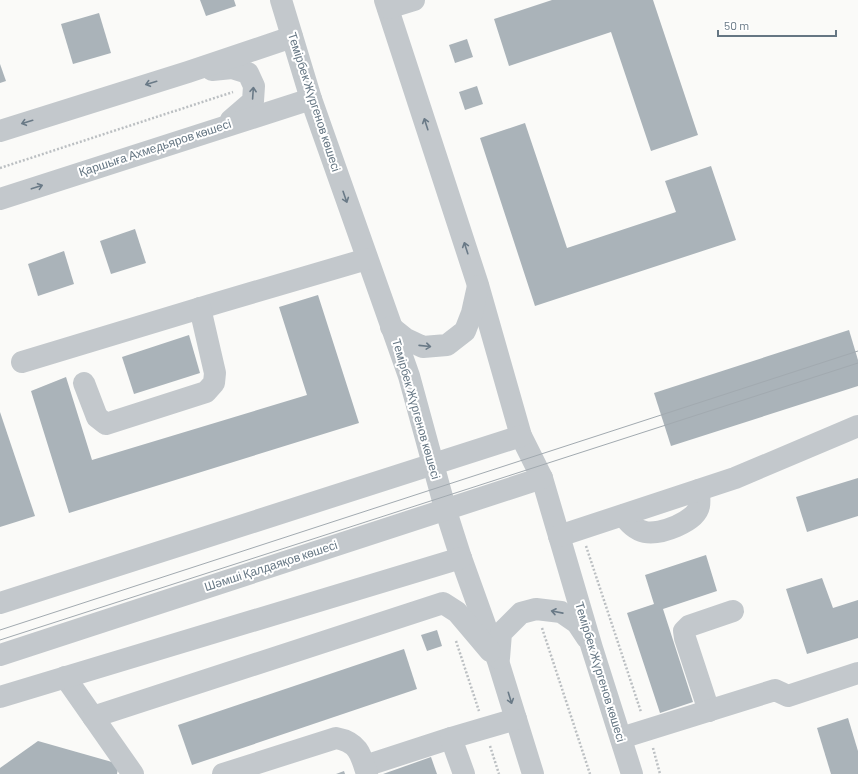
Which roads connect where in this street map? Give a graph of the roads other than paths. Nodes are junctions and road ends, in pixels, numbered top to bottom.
1 (281, 0) edge
2 (414, 0) edge
3 (386, 4) edge
4 (292, 37) junction
5 (188, 72) junction
6 (311, 99) junction
7 (217, 128) junction
8 (0, 131) edge
9 (0, 199) edge
10 (367, 260) junction
11 (478, 285) junction
12 (200, 308) junction
13 (391, 327) junction
14 (22, 362) dead end
15 (84, 383) dead end
16 (858, 426) edge
17 (521, 436) junction
18 (432, 465) junction
19 (542, 478) junction
20 (445, 508) junction
21 (559, 536) junction
22 (461, 558) junction
23 (0, 603) edge
24 (733, 611) dead end
25 (592, 648) junction
26 (0, 655) edge
27 (498, 661) junction
28 (858, 673) edge
29 (66, 677) junction
30 (0, 697) edge
31 (709, 711) junction
32 (93, 717) junction
33 (516, 719) junction
34 (451, 738) junction
35 (621, 738) junction
36 (366, 770) edge
37 (133, 774) edge
38 (223, 774) edge
39 (464, 774) edge
40 (533, 774) edge
41 (632, 774) edge

1 - 4 street, Темірбек Жүргенов көшесі
2 - 3 street
11 -> 3 street, Темірбек Жүргенов көшесі
4 - 5 street
4 - 6 street, Темірбек Жүргенов көшесі
7 -> 5 street
5 -> 8 street
6 - 7 street, Қаршыға Ахмедьяров көшесі
6 -> 10 street, Темірбек Жүргенов көшесі
9 -> 7 street, Қаршыға Ахмедьяров көшесі
10 - 12 street
10 - 13 street, Темірбек Жүргенов көшесі
13 -> 11 street
11 - 17 street, Темірбек Жүргенов көшесі
12 - 14 street
12 - 15 street
13 - 18 street, Темірбек Жүргенов көшесі
16 - 21 street
17 - 18 street
17 - 19 street, Темірбек Жүргенов көшесі
18 - 20 street, Темірбек Жүргенов көшесі
18 - 23 street
19 - 20 street, Шәмші Қалдаяқов көшесі
19 - 21 street, Темірбек Жүргенов көшесі
20 - 22 street, Темірбек Жүргенов көшесі
20 - 26 street, Шәмші Қалдаяқов көшесі
21 - 25 street, Темірбек Жүргенов көшесі
22 - 27 street, Темірбек Жүргенов көшесі
22 - 29 street
24 - 31 street
25 -> 27 street
25 - 35 street, Темірбек Жүргенов көшесі
27 - 32 street
27 -> 33 street, Темірбек Жүргенов көшесі
28 - 31 street
29 - 30 street
29 - 32 street
31 - 35 street
32 - 37 street
33 - 34 street
33 - 40 street, Темірбек Жүргенов көшесі
34 - 36 street
34 - 39 street
35 - 41 street, Темірбек Жүргенов көшесі
36 - 38 street

